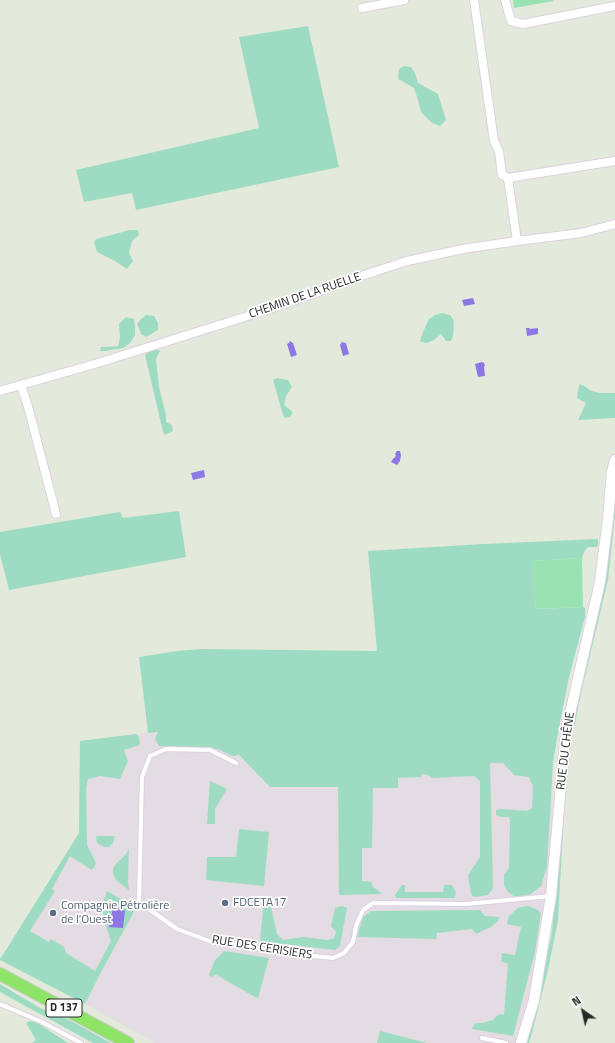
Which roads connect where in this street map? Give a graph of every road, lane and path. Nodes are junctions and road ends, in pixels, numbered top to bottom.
1 (404, 0) edge
2 (474, 0) edge
3 (505, 0) edge
4 (615, 6) edge
5 (362, 8) dead end
6 (615, 161) edge
7 (508, 178) junction
8 (615, 224) edge
9 (516, 240) junction
10 (21, 385) junction
11 (0, 391) edge
12 (615, 460) edge
13 (56, 514) dead end
14 (236, 763) dead end
15 (551, 896) junction
16 (1, 975) edge
17 (0, 1004) edge
18 (482, 1038) dead end
19 (81, 1043) edge
20 (128, 1043) edge
21 (506, 1043) edge
22 (521, 1043) edge

1 - 5 street
2 - 7 street
3 - 4 street
6 - 7 street
7 - 9 street
8 - 9 street, CHEMIN DE LA RUELLE
9 - 10 street, CHEMIN DE LA RUELLE
10 - 11 street, CHEMIN DE LA RUELLE
10 - 13 street
12 - 15 street, RUE DU CHÊNE
14 - 15 lane, RUE DES CERISIERS
15 - 22 street, RUE DU CHÊNE
16 - 20 main road, D 137
17 - 19 lane
18 - 21 lane

